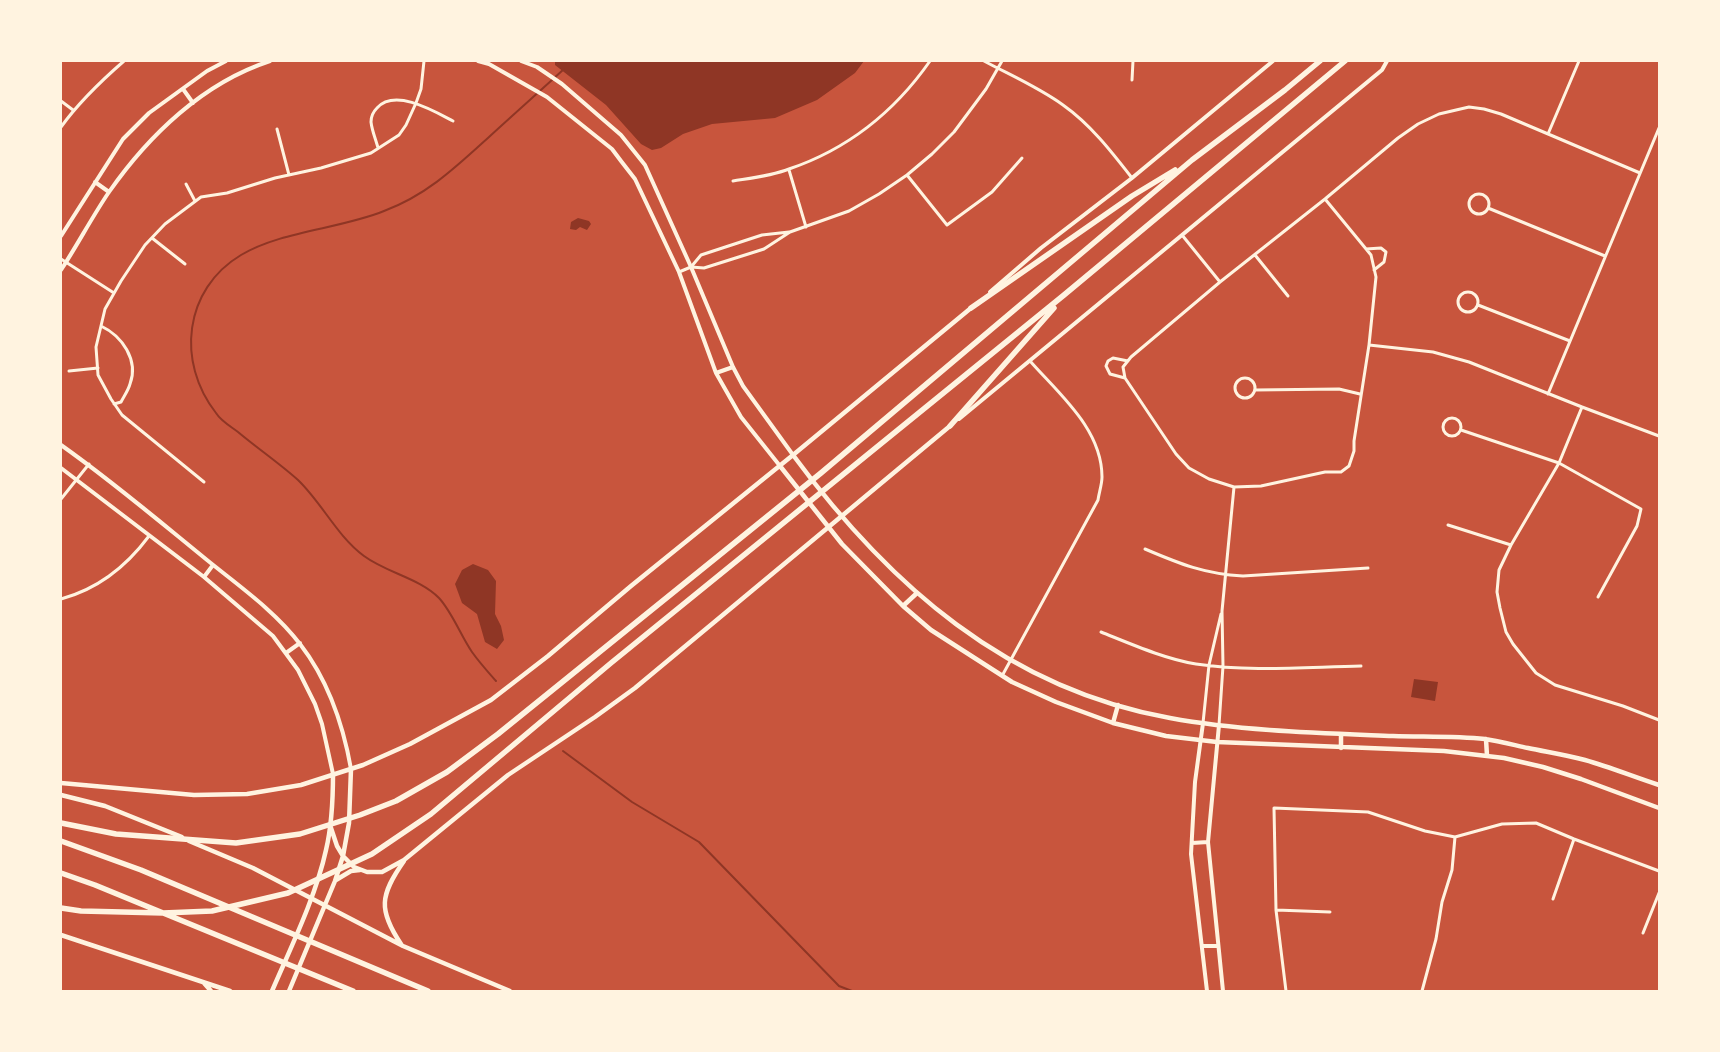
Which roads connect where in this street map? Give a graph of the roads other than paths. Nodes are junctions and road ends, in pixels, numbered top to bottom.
1 (124, 61) edge
2 (226, 61) edge
3 (270, 61) edge
4 (424, 61) edge
5 (478, 61) edge
6 (521, 61) edge
7 (930, 61) edge
8 (984, 61) edge
9 (1002, 61) edge
10 (1133, 61) edge
11 (1273, 61) edge
12 (1320, 61) edge
13 (1345, 61) edge
14 (1387, 61) edge
15 (1579, 61) edge
16 (998, 69) junction
17 (1132, 80) dead end
18 (183, 89) junction
19 (61, 101) edge
20 (193, 103) junction
21 (416, 103) junction
22 (73, 110) junction
23 (453, 121) dead end
24 (61, 127) edge
25 (1659, 128) edge
26 (277, 129) dead end
27 (1548, 134) junction
28 (378, 148) junction
29 (1022, 158) dead end
30 (1192, 160) junction
31 (788, 170) junction
32 (1640, 173) junction
33 (289, 175) junction
34 (907, 175) junction
35 (1132, 178) junction
36 (733, 181) dead end
37 (95, 182) junction
38 (186, 184) dead end
39 (109, 192) junction
40 (1325, 199) junction
41 (195, 201) junction
42 (1488, 208) junction
43 (806, 226) junction
44 (790, 232) junction
45 (1182, 235) junction
46 (61, 236) edge
47 (152, 238) junction
48 (1366, 249) junction
49 (1255, 255) junction
50 (1605, 256) junction
51 (61, 259) edge
52 (66, 262) junction
53 (185, 264) dead end
54 (691, 267) junction
55 (61, 270) edge
56 (1374, 270) junction
57 (679, 272) junction
58 (1220, 282) junction
59 (114, 293) junction
60 (1064, 295) junction
61 (1288, 296) dead end
62 (1478, 305) junction
63 (971, 308) junction
64 (101, 326) junction
65 (1570, 341) junction
66 (1369, 344) junction
67 (1128, 360) junction
68 (1030, 361) junction
69 (733, 367) junction
70 (98, 368) junction
71 (70, 371) dead end
72 (716, 373) junction
73 (1125, 378) junction
74 (1255, 390) junction
75 (1360, 394) junction
76 (1548, 394) junction
77 (114, 404) junction
78 (1582, 408) junction
79 (950, 426) junction
80 (1461, 430) junction
81 (1659, 436) edge
82 (61, 445) edge
83 (793, 455) junction
84 (1559, 463) junction
85 (88, 464) junction
86 (780, 466) junction
87 (61, 468) edge
88 (77, 479) junction
89 (204, 482) dead end
90 (1234, 487) junction
91 (61, 499) edge
92 (842, 516) junction
93 (1448, 525) dead end
94 (829, 528) junction
95 (149, 536) junction
96 (1511, 545) junction
97 (1145, 549) dead end
98 (213, 565) junction
99 (1368, 568) dead end
100 (1225, 575) junction
101 (204, 577) junction
102 (917, 593) junction
103 (1598, 598) dead end
104 (61, 599) edge
105 (903, 606) junction
106 (1222, 611) junction
107 (1101, 632) dead end
108 (300, 643) junction
109 (286, 653) junction
110 (1010, 661) junction
111 (1209, 665) junction
112 (1223, 666) junction
113 (1361, 666) dead end
114 (1002, 676) junction
115 (1118, 705) junction
116 (1659, 720) edge
117 (1113, 722) junction
118 (1203, 723) junction
119 (1219, 725) junction
120 (1341, 734) junction
121 (1486, 739) junction
122 (1201, 740) junction
123 (1217, 742) junction
124 (1341, 748) junction
125 (1487, 756) junction
126 (351, 769) junction
127 (333, 774) junction
128 (61, 782) edge
129 (1659, 785) edge
130 (61, 795) edge
131 (1659, 808) edge
132 (61, 823) edge
133 (330, 826) junction
134 (1455, 837) junction
135 (1574, 839) junction
136 (61, 842) edge
137 (1208, 842) junction
138 (1192, 843) junction
139 (343, 856) junction
140 (404, 860) junction
141 (362, 870) junction
142 (1659, 871) edge
143 (61, 873) edge
144 (335, 881) junction
145 (1659, 892) edge
146 (311, 898) junction
147 (1553, 899) dead end
148 (325, 905) junction
149 (61, 908) edge
150 (1276, 910) junction
151 (1330, 912) dead end
152 (1643, 932) dead end
153 (61, 935) edge
154 (403, 946) junction
155 (1202, 946) junction
156 (1218, 946) junction
157 (203, 982) junction
158 (273, 989) edge
159 (211, 991) edge
160 (230, 991) edge
161 (289, 991) edge
162 (353, 991) edge
163 (428, 991) edge
164 (510, 991) edge
165 (1206, 991) edge
166 (1223, 991) edge
167 (1286, 991) edge
168 (1422, 991) edge

1 - 22 street
2 - 18 street
3 - 20 street
4 - 21 street
5 - 57 street
6 - 54 street
7 - 31 street
8 - 16 street
9 - 16 street
10 - 17 street
11 - 35 street
12 - 30 highway
13 - 60 highway
14 - 45 street
15 - 27 street
16 - 34 street
16 - 35 street
18 - 20 street
18 - 37 street
19 - 22 street
20 - 39 street
21 - 23 street
21 - 28 street
21 - 28 street
22 - 24 street
25 - 32 street
26 - 33 street
27 - 32 street
27 - 40 street
28 - 33 street
29 - 34 street
30 - 63 highway
30 - 132 highway
31 - 36 street
31 - 43 street
32 - 50 street
33 - 41 street
34 - 43 street
35 - 63 street
37 - 39 street
37 - 46 street
38 - 41 street
39 - 52 street
40 - 48 street
40 - 49 street
41 - 47 street
42 - 42 street
42 - 50 street
43 - 44 street
44 - 54 street
44 - 54 street
45 - 58 street
45 - 68 street
47 - 53 street
47 - 59 street
48 - 56 street
48 - 56 street
49 - 58 street
49 - 61 street
50 - 65 street
51 - 52 street
52 - 55 street
52 - 59 street
54 - 57 street
54 - 69 street
56 - 66 street
57 - 72 street
58 - 67 street
59 - 64 street
60 - 79 highway
60 - 149 highway
62 - 62 street
62 - 65 street
63 - 83 main road
64 - 70 street
64 - 77 street
65 - 76 street
66 - 75 street
66 - 76 street
67 - 73 street
67 - 73 street
68 - 79 street
68 - 110 street
69 - 72 street
69 - 83 street
70 - 71 street
70 - 77 street
72 - 86 street
73 - 90 street
74 - 74 street
74 - 75 street
75 - 90 street
76 - 78 street
77 - 89 street
78 - 81 street
78 - 84 street
79 - 92 main road
80 - 80 street
80 - 84 street
82 - 85 street
83 - 86 main road
83 - 92 main road
84 - 96 street
84 - 103 street
85 - 88 street
85 - 98 street
86 - 94 main road
86 - 126 main road
87 - 88 street
88 - 91 street
88 - 95 street
90 - 100 street
92 - 94 main road
92 - 102 main road
93 - 96 street
94 - 105 main road
94 - 140 main road
95 - 101 street
95 - 104 street
96 - 116 street
97 - 100 street
98 - 101 street
98 - 108 street
99 - 100 street
100 - 106 street
101 - 109 street
102 - 105 main road
102 - 110 main road
105 - 114 main road
106 - 111 street
106 - 112 street
107 - 111 street
108 - 109 street
108 - 126 street
109 - 127 street
110 - 114 street
110 - 115 main road
111 - 112 street
111 - 118 street
112 - 113 street
112 - 119 street
114 - 117 main road
115 - 117 main road
115 - 118 main road
117 - 122 main road
118 - 119 main road
118 - 122 street
119 - 120 main road
119 - 123 street
120 - 121 main road
120 - 124 main road
121 - 125 main road
121 - 129 main road
122 - 123 main road
122 - 138 street
123 - 124 main road
123 - 137 street
124 - 125 main road
125 - 131 main road
126 - 127 main road
126 - 139 main road
127 - 128 main road
127 - 133 main road
130 - 146 main road
133 - 139 main road
133 - 146 main road
134 - 135 street
134 - 150 street
134 - 168 street
135 - 142 street
135 - 147 street
136 - 163 highway
137 - 138 street
137 - 156 street
138 - 155 street
139 - 141 main road
139 - 144 main road
140 - 141 main road
140 - 154 main road
141 - 144 main road
143 - 162 highway
144 - 148 main road
145 - 152 street
146 - 148 main road
146 - 158 main road
148 - 154 main road
148 - 161 main road
150 - 151 street
150 - 167 street
153 - 157 main road
154 - 164 main road
155 - 156 street
155 - 165 street
156 - 166 street
157 - 159 main road
157 - 160 main road

